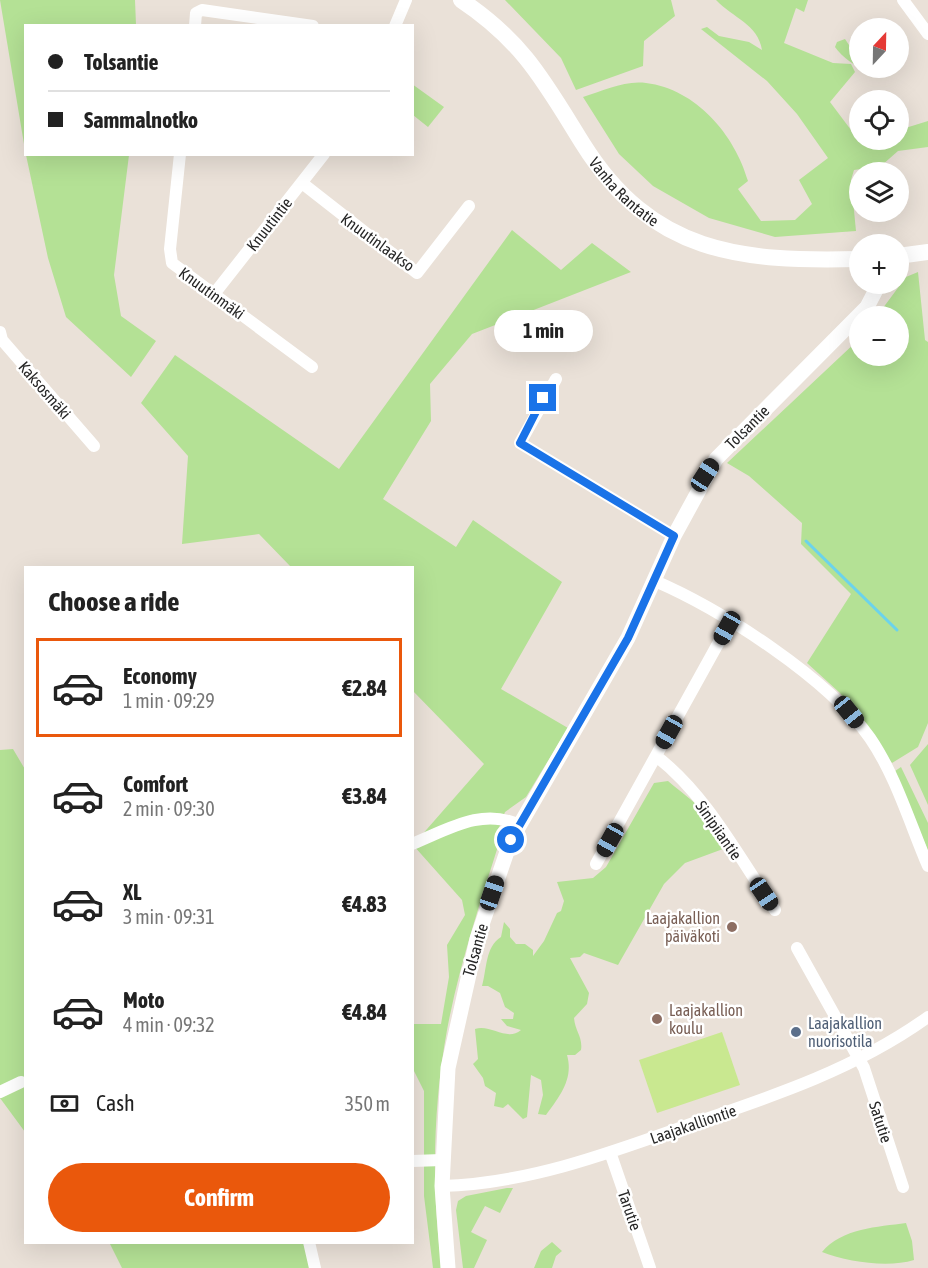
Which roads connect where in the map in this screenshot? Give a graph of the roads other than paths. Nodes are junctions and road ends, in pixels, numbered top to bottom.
1 (406, 0) edge
2 (461, 0) edge
3 (903, 0) edge
4 (195, 24) edge
5 (299, 24) edge
6 (396, 24) edge
7 (928, 34) edge
8 (180, 156) edge
9 (322, 156) edge
10 (302, 183) junction
11 (469, 206) dead end
12 (928, 252) edge
13 (909, 255) edge
14 (909, 258) edge
15 (849, 259) edge
16 (928, 260) edge
17 (214, 294) junction
18 (874, 294) edge
19 (1, 338) edge
20 (312, 367) dead end
21 (556, 379) dead end
22 (94, 446) dead end
23 (674, 536) junction
24 (655, 581) junction
25 (730, 622) junction
26 (656, 756) junction
27 (519, 825) junction
28 (414, 843) edge
29 (596, 864) dead end
30 (928, 866) edge
31 (775, 910) dead end
32 (797, 948) dead end
33 (928, 1017) edge
34 (857, 1059) junction
35 (21, 1082) dead end
36 (0, 1092) edge
37 (610, 1152) junction
38 (442, 1160) junction
39 (414, 1161) edge
40 (442, 1186) junction
41 (903, 1187) dead end
42 (309, 1244) edge
43 (315, 1268) edge
44 (447, 1268) edge
45 (650, 1268) edge

1 - 6 street
2 - 15 main road, Vanha Rantatie
3 - 7 street
4 - 5 street
8 - 17 street, Knuutinmäki
9 - 10 street, Knuutintie
10 - 11 street, Knuutinlaakso
10 - 17 street, Knuutintie
12 - 13 main road
14 - 16 main road
17 - 20 street, Knuutinmäki
18 - 23 street, Tolsantie
19 - 22 street, Kaksosmäki
21 - 23 street
23 - 24 street, Tolsantie
24 - 25 street
24 - 27 street, Tolsantie
25 - 26 street
25 - 30 street
26 - 29 street
26 - 31 street, Sinipiiantie
27 - 28 street
27 - 38 street, Tolsantie
32 - 34 street, Satutie
33 - 34 street, Laajakalliontie
34 - 37 street, Laajakalliontie
34 - 41 street, Satutie
35 - 36 street
37 - 40 street, Laajakalliontie
37 - 45 street, Tarutie
38 - 39 street
38 - 40 street, Tolsantie
40 - 44 street, Tolsantie
42 - 43 street

